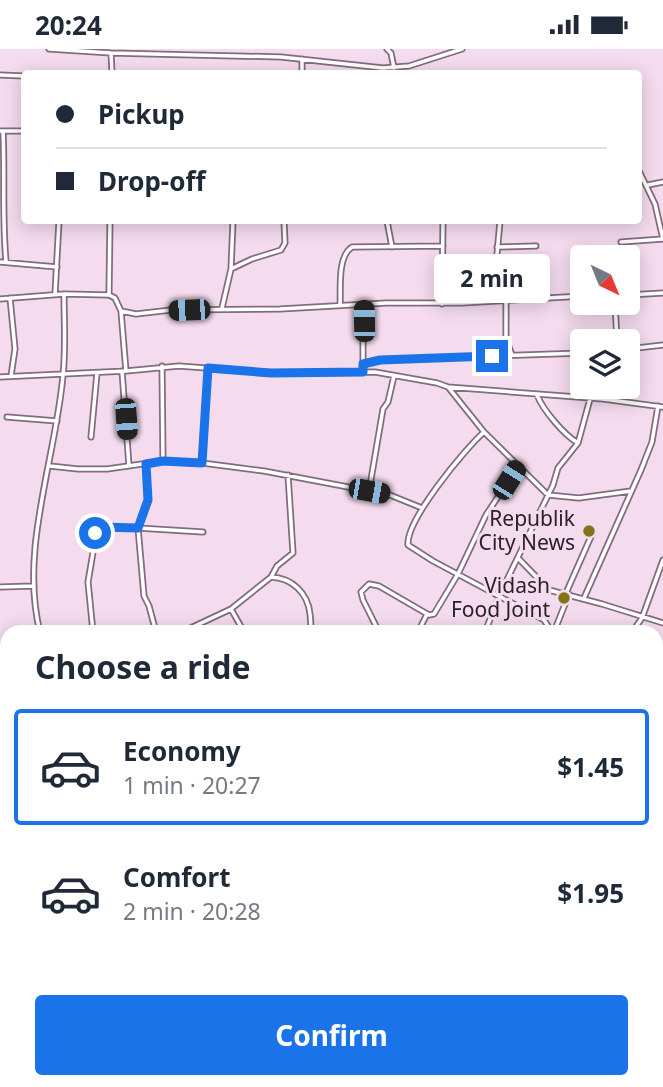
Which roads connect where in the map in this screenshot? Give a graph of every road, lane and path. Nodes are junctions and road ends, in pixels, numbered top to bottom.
1 (49, 49) edge
2 (387, 49) edge
3 (435, 49) edge
4 (462, 49) edge
5 (111, 53) junction
6 (436, 56) junction
7 (391, 58) junction
8 (302, 59) junction
9 (383, 68) junction
10 (394, 68) junction
11 (112, 70) edge
12 (302, 70) edge
13 (0, 75) edge
14 (21, 76) edge
15 (1, 131) edge
16 (21, 131) edge
17 (642, 176) edge
18 (663, 182) edge
19 (647, 185) junction
20 (59, 224) edge
21 (110, 224) edge
22 (233, 224) edge
23 (284, 224) edge
24 (388, 224) edge
25 (443, 224) edge
26 (500, 224) edge
27 (1, 226) edge
28 (663, 239) edge
29 (621, 242) dead end
30 (443, 246) junction
31 (536, 246) dead end
32 (392, 247) junction
33 (497, 247) junction
34 (3, 262) edge
35 (57, 267) junction
36 (231, 269) junction
37 (663, 293) edge
38 (55, 294) junction
39 (64, 294) junction
40 (640, 294) edge
41 (109, 295) junction
42 (570, 297) edge
43 (10, 298) junction
44 (0, 299) edge
45 (498, 300) junction
46 (506, 300) junction
47 (363, 304) junction
48 (442, 304) junction
49 (340, 305) junction
50 (222, 309) junction
51 (121, 311) junction
52 (663, 345) edge
53 (640, 348) edge
54 (570, 353) edge
55 (512, 355) junction
56 (363, 364) junction
57 (162, 366) junction
58 (208, 368) junction
59 (124, 371) junction
60 (363, 372) junction
61 (97, 373) junction
62 (63, 374) junction
63 (11, 376) junction
64 (394, 376) junction
65 (0, 377) edge
66 (448, 387) junction
67 (537, 395) junction
68 (570, 397) edge
69 (590, 399) joint
70 (661, 407) edge
71 (7, 417) dead end
72 (57, 421) junction
73 (484, 432) junction
74 (91, 437) dead end
75 (578, 443) junction
76 (163, 461) junction
77 (202, 463) junction
78 (146, 464) junction
79 (519, 465) junction
80 (50, 466) junction
81 (129, 466) junction
82 (288, 475) junction
83 (369, 491) junction
84 (631, 491) junction
85 (548, 495) junction
86 (422, 508) junction
87 (138, 528) junction
88 (203, 532) dead end
89 (593, 532) dead end
90 (519, 559) junction
91 (663, 560) edge
92 (458, 574) junction
93 (271, 577) junction
94 (0, 585) edge
95 (34, 586) junction
96 (500, 594) junction
97 (568, 594) junction
98 (584, 598) junction
99 (232, 609) junction
100 (427, 614) junction
101 (642, 618) junction
102 (662, 621) edge
103 (38, 625) edge
104 (92, 625) edge
105 (154, 625) edge
106 (197, 625) edge
107 (240, 625) edge
108 (311, 625) edge
109 (375, 625) edge
110 (422, 625) edge
111 (488, 625) edge
112 (548, 625) edge
113 (556, 625) edge
114 (637, 625) edge

1 - 5 street
2 - 7 street
3 - 6 street
4 - 6 street
5 - 8 street
5 - 11 street
6 - 10 street
7 - 9 street
7 - 10 street
8 - 9 street
8 - 12 street
9 - 10 street
13 - 14 street
15 - 16 street
15 - 27 street
17 - 19 street
18 - 19 street
19 - 28 street
20 - 35 street
21 - 41 street
22 - 36 street
23 - 36 street
24 - 32 street
25 - 30 street
26 - 33 street
27 - 34 street
28 - 29 street
30 - 32 street
30 - 48 street
31 - 33 street
32 - 49 street
33 - 45 street
34 - 35 street
35 - 38 street
36 - 50 street
37 - 40 street
38 - 39 street
38 - 43 street
39 - 41 street
39 - 62 street
41 - 51 street
42 - 46 street
43 - 44 street
43 - 63 street
45 - 46 street
45 - 48 street
46 - 55 street
47 - 48 street
47 - 49 street
47 - 56 street
49 - 50 street
50 - 51 street
51 - 59 street
52 - 53 street
54 - 55 street
55 - 56 street
56 - 60 street
57 - 58 street
57 - 59 street
57 - 76 street
58 - 60 street
58 - 77 street
59 - 61 street
59 - 81 street
60 - 64 street
61 - 62 street
61 - 74 street
62 - 63 street
62 - 72 street
63 - 65 street
64 - 66 street
64 - 83 street
66 - 67 street
66 - 73 street
67 - 68 street
67 - 75 street
69 - 70 street
69 - 75 street
70 - 84 street
71 - 72 street
72 - 80 street
73 - 79 street
73 - 86 street
75 - 85 street
76 - 77 street
76 - 78 street
77 - 82 street
78 - 81 street
78 - 87 street
79 - 85 street
79 - 92 street
80 - 81 street
80 - 95 street
82 - 83 street
82 - 93 street
83 - 86 street
84 - 85 street
84 - 98 street
85 - 90 street
86 - 92 street
87 - 88 street
87 - 104 street
87 - 105 street
89 - 97 street
90 - 96 street
90 - 97 street
91 - 101 street
92 - 96 street
92 - 100 street
93 - 99 street
93 - 108 street
94 - 95 street
95 - 103 street
96 - 111 street
96 - 112 street
97 - 98 street
97 - 113 street
98 - 101 street
99 - 106 street
99 - 107 street
100 - 109 street
100 - 110 street
101 - 102 street
101 - 114 street

